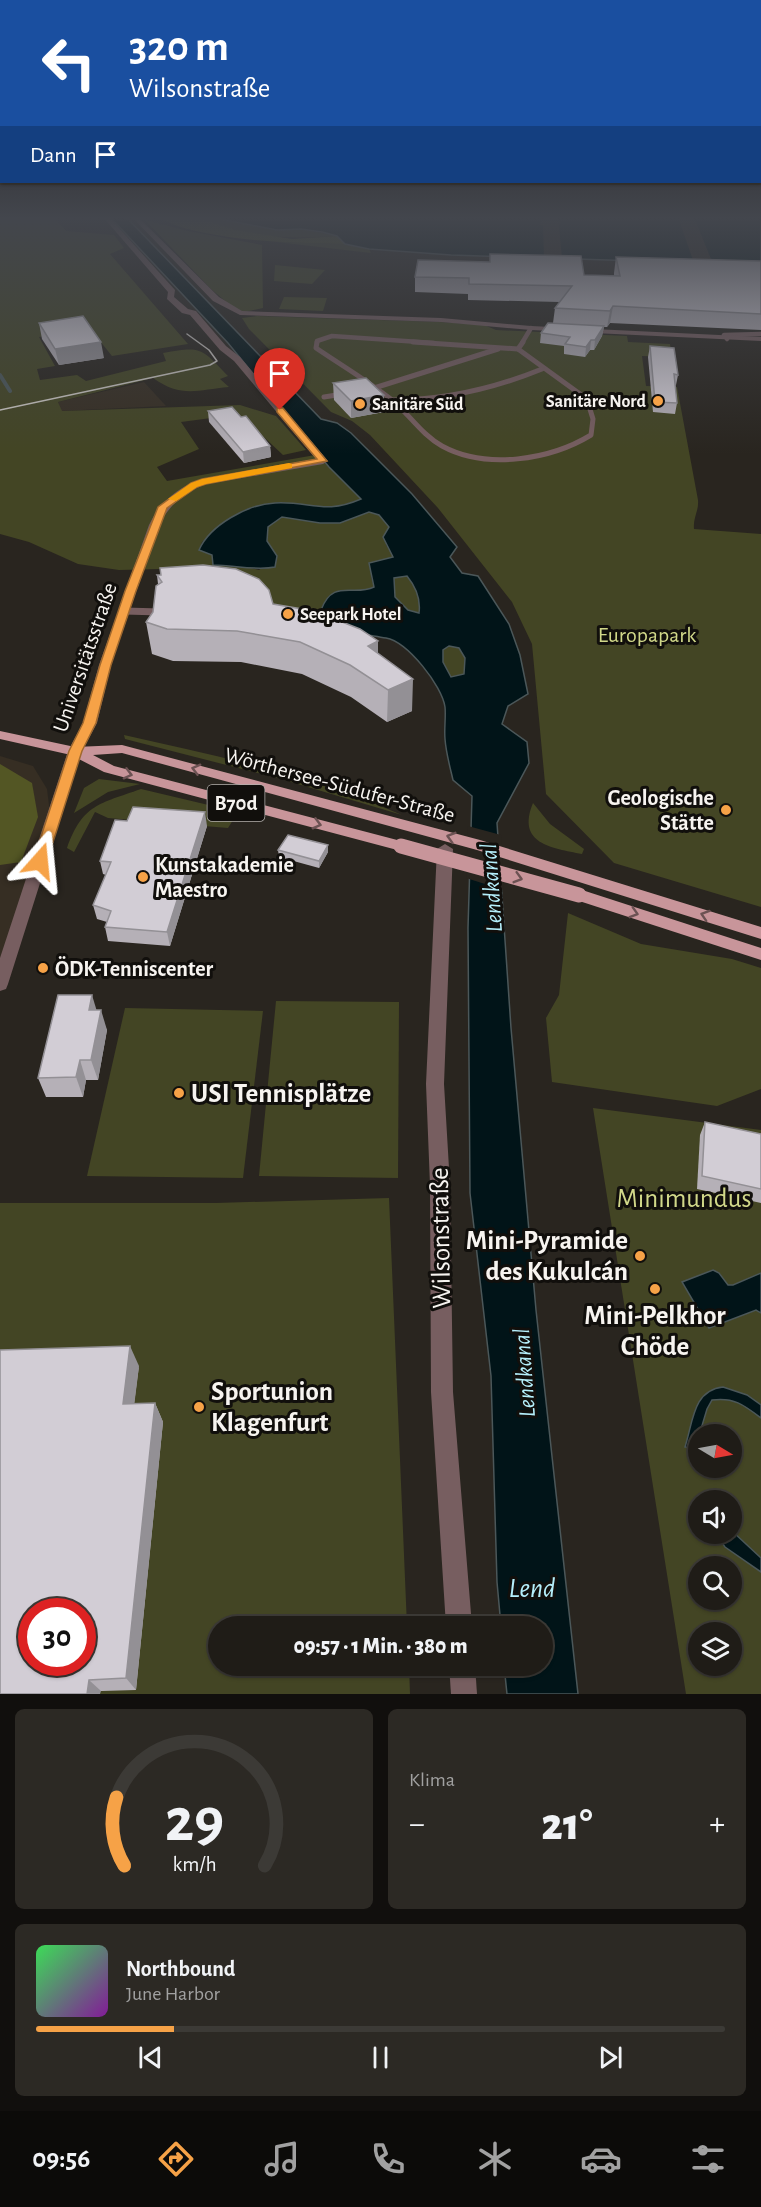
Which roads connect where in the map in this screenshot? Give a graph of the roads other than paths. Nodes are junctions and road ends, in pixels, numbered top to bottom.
1 (170, 296) edge
2 (213, 296) edge
3 (531, 328) junction
4 (761, 334) edge
5 (727, 339) junction
6 (761, 339) edge
7 (504, 348) junction
8 (518, 349) junction
9 (542, 369) junction
10 (375, 388) junction
11 (364, 390) edge
12 (354, 392) edge
13 (324, 397) dead end
14 (583, 398) junction
15 (393, 400) junction
16 (634, 401) dead end
17 (124, 611) junction
18 (161, 612) edge
19 (0, 735) edge
20 (75, 751) junction
21 (445, 849) dead end
22 (761, 933) edge
23 (761, 954) edge
24 (0, 984) edge
25 (458, 1616) edge
26 (463, 1676) edge
27 (464, 1694) edge

1 - 17 street, Universitätsstraße
2 - 3 street
3 - 5 street
3 - 8 lane
4 - 5 lane
5 - 6 street
7 - 8 lane
7 - 10 lane
7 - 10 lane
8 - 9 lane
9 - 14 lane
9 - 15 lane
10 - 11 lane
10 - 15 lane
12 - 13 lane
14 - 15 lane
14 - 16 lane
17 - 18 lane
17 - 20 street, Universitätsstraße
19 - 20 main road, Wörthersee-Südufer-Straße / B70d
22 -> 20 main road, Wörthersee-Südufer-Straße / B70d
20 -> 23 main road, Wörthersee-Südufer-Straße / B70d, bridge
20 - 24 street, Universitätsstraße
21 - 25 street, Wilsonstraße
26 - 27 street

